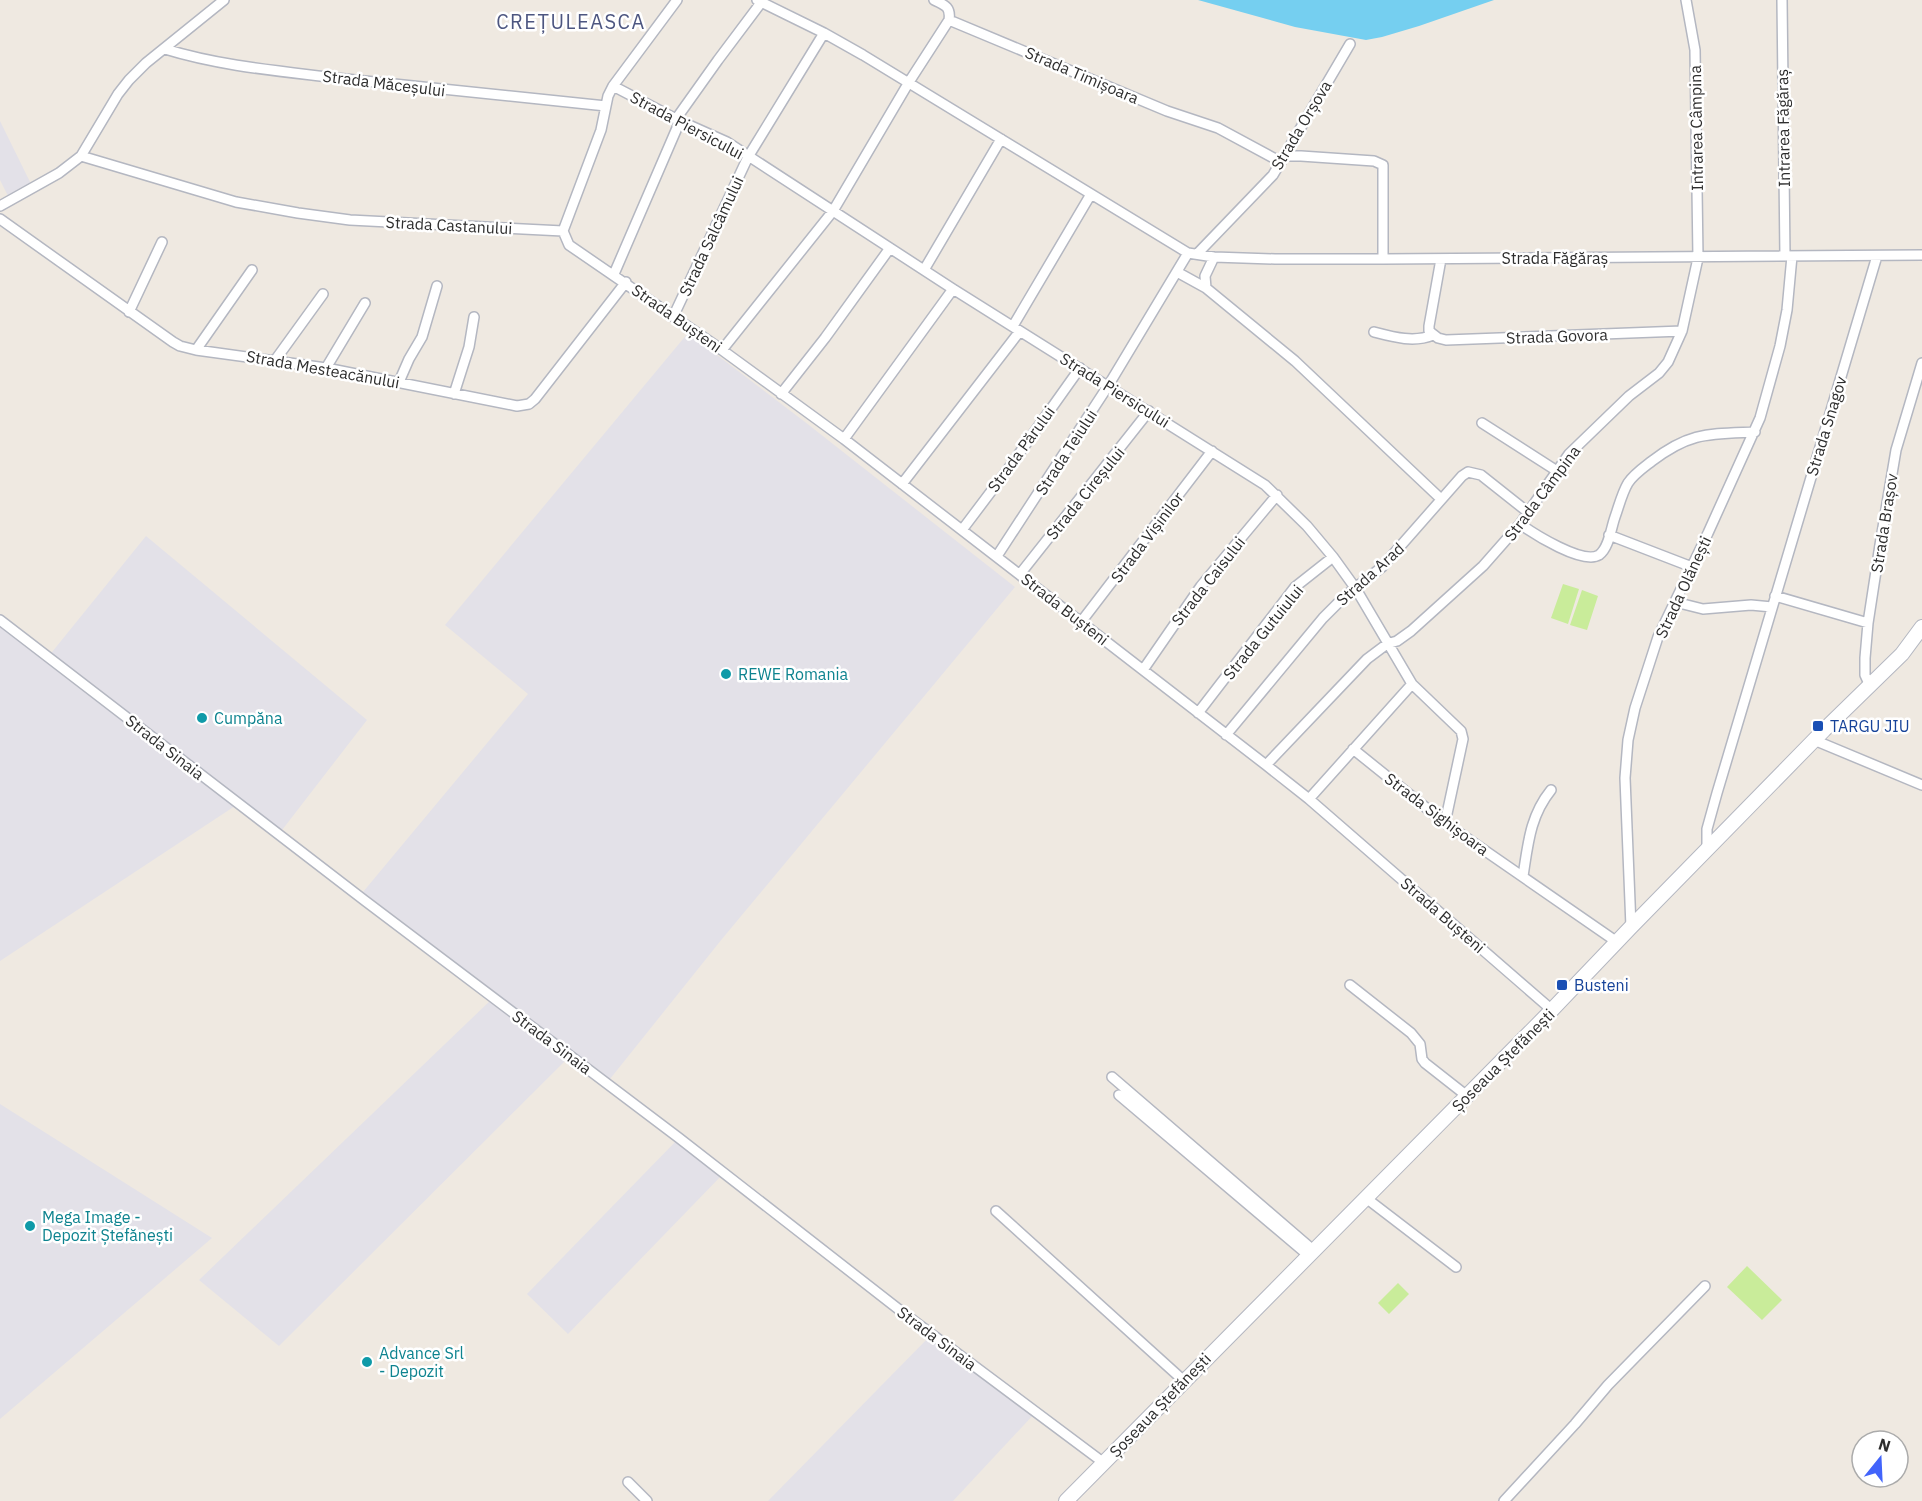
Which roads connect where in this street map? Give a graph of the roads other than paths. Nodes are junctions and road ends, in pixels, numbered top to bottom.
1 (224, 0) edge
2 (677, 0) edge
3 (934, 0) edge
4 (1686, 0) edge
5 (1782, 0) edge
6 (760, 1) edge
7 (949, 20) junction
8 (824, 33) junction
9 (1350, 44) dead end
10 (165, 49) junction
11 (909, 82) junction
12 (613, 86) junction
13 (606, 106) junction
14 (678, 120) junction
15 (1001, 139) junction
16 (81, 156) junction
17 (748, 157) junction
18 (1283, 159) junction
19 (1091, 194) junction
20 (0, 206) edge
21 (833, 211) junction
22 (0, 219) edge
23 (563, 231) junction
24 (162, 242) dead end
25 (890, 248) junction
26 (1192, 254) junction
27 (1922, 255) edge
28 (1788, 256) junction
29 (1877, 256) junction
30 (1214, 257) junction
31 (1698, 258) junction
32 (1383, 259) junction
33 (1441, 259) junction
34 (252, 270) dead end
35 (924, 270) junction
36 (1177, 272) junction
37 (614, 274) junction
38 (626, 282) junction
39 (437, 286) dead end
40 (1206, 288) junction
41 (953, 289) junction
42 (323, 294) dead end
43 (365, 303) dead end
44 (129, 312) junction
45 (674, 315) junction
46 (474, 317) dead end
47 (1016, 329) junction
48 (1682, 331) junction
49 (1374, 332) dead end
50 (1433, 335) junction
51 (196, 350) junction
52 (722, 350) junction
53 (276, 359) junction
54 (1922, 363) edge
55 (326, 368) junction
56 (1080, 368) junction
57 (399, 382) junction
58 (1108, 386) junction
59 (454, 394) junction
60 (781, 394) junction
61 (1149, 411) junction
62 (1482, 423) dead end
63 (1755, 432) junction
64 (844, 440) junction
65 (1212, 451) junction
66 (1557, 471) junction
67 (903, 484) junction
68 (1277, 495) junction
69 (1441, 499) junction
70 (1529, 513) junction
71 (1520, 524) junction
72 (962, 530) junction
73 (1609, 535) junction
74 (997, 556) junction
75 (1333, 557) junction
76 (1692, 567) junction
77 (1020, 574) junction
78 (1356, 589) junction
79 (1776, 596) junction
80 (1675, 602) junction
81 (1772, 607) junction
82 (0, 620) edge
83 (1081, 622) junction
84 (1868, 623) junction
85 (1920, 634) edge
86 (1386, 644) junction
87 (1143, 670) junction
88 (1412, 684) junction
89 (1870, 686) junction
90 (1198, 713) junction
91 (1226, 735) junction
92 (1814, 740) junction
93 (1353, 749) junction
94 (1266, 765) junction
95 (1922, 785) edge
96 (1551, 790) dead end
97 (1309, 799) junction
98 (1445, 823) junction
99 (1707, 850) junction
100 (1522, 876) junction
101 (1631, 927) junction
102 (1617, 942) junction
103 (1350, 985) dead end
104 (1552, 1010) junction
105 (1112, 1077) dead end
106 (1119, 1095) dead end
107 (1467, 1096) junction
108 (1366, 1198) junction
109 (996, 1210) dead end
110 (1310, 1252) junction
111 (1456, 1267) dead end
112 (1705, 1286) dead end
113 (1184, 1381) junction
114 (1104, 1463) junction
115 (628, 1482) dead end
116 (647, 1501) edge
117 (1066, 1501) edge
118 (1504, 1501) edge

1 - 10 street
2 - 12 street
3 - 7 street
4 - 31 street, Intrarea Câmpina
5 - 28 street, Intrarea Făgăraș
6 - 8 street
6 - 14 street
7 - 11 street
7 - 18 street, Strada Timișoara
8 - 11 street
8 - 17 street, Strada Salcâmului
9 - 18 street, Strada Orșova
10 - 13 street, Strada Măceșului
10 - 16 street
11 - 15 street
11 - 21 street
12 - 13 street
12 - 14 street, Strada Piersicului
13 - 23 street
14 - 17 street, Strada Piersicului
14 - 37 street
15 - 19 street
15 - 35 street
16 - 20 street
16 - 23 street, Strada Castanului
17 - 21 street, Strada Piersicului
17 - 45 street, Strada Salcâmului
18 - 26 street, Strada Orșova
18 - 32 street, Strada Timișoara
19 - 26 street
19 - 47 street
21 - 25 street, Strada Piersicului
21 - 52 street
22 - 44 street, Strada Mesteacănului
23 - 37 street, Strada Bușteni
24 - 44 street
25 - 35 street, Strada Piersicului
25 - 60 street
26 - 30 street, Strada Făgăraș
26 - 36 street, Strada Teiului
27 - 29 street, Strada Făgăraș
28 - 29 street, Strada Făgăraș
28 - 31 street, Strada Făgăraș
28 - 63 street, Strada Olănești
29 - 79 street, Strada Snagov
30 - 32 street, Strada Făgăraș
30 - 40 street
31 - 33 street, Strada Făgăraș
31 - 48 street, Strada Câmpina
32 - 33 street, Strada Făgăraș
33 - 50 street
34 - 51 street
35 - 41 street, Strada Piersicului
36 - 40 street
36 - 58 street, Strada Teiului
37 - 38 street, Strada Bușteni
38 - 45 street, Strada Bușteni
38 - 59 street, Strada Mesteacănului
39 - 57 street
40 - 69 street
41 - 47 street, Strada Piersicului
41 - 64 street
42 - 53 street
43 - 55 street
44 - 51 street, Strada Mesteacănului
45 - 52 street, Strada Bușteni
46 - 59 street
47 - 56 street, Strada Piersicului
47 - 67 street
48 - 50 street, Strada Govora
48 - 66 street, Strada Câmpina
49 - 50 street, Strada Govora
51 - 53 street, Strada Mesteacănului
52 - 60 street, Strada Bușteni
53 - 55 street, Strada Mesteacănului
54 - 84 street, Strada Brașov
55 - 57 street, Strada Mesteacănului
56 - 58 street, Strada Piersicului
56 - 72 street, Strada Părului
57 - 59 street, Strada Mesteacănului
58 - 61 street, Strada Piersicului
58 - 74 street, Strada Teiului
60 - 64 street, Strada Bușteni
61 - 65 street, Strada Piersicului
61 - 77 street, Strada Cireșului
62 - 66 street
63 - 73 street
63 - 76 street, Strada Olănești
64 - 67 street, Strada Bușteni
65 - 68 street, Strada Piersicului
65 - 83 street, Strada Vișinilor
66 - 70 street, Strada Câmpina
67 - 72 street, Strada Bușteni
68 - 75 street, Strada Piersicului
68 - 87 street, Strada Caisului
69 - 70 street, Strada Arad
69 - 78 street, Strada Arad
70 - 71 street, Strada Câmpina
71 - 73 street
71 - 86 street, Strada Câmpina
72 - 74 street, Strada Bușteni
73 - 76 street
74 - 77 street, Strada Bușteni
75 - 78 street, Strada Piersicului
75 - 90 street, Strada Gutuiului
76 - 80 street, Strada Olănești
77 - 83 street, Strada Bușteni
78 - 86 street, Strada Piersicului
78 - 91 street, Strada Arad
79 - 81 street, Strada Snagov
79 - 84 street
80 - 81 street
80 - 101 street, Strada Olănești
81 - 99 street, Strada Snagov
82 - 114 street, Strada Sinaia
83 - 87 street, Strada Bușteni
84 - 89 street, Strada Brașov
85 - 89 main road, Șoseaua Ștefănești
86 - 88 street, Strada Piersicului
86 - 94 street, Strada Câmpina
87 - 90 street, Strada Bușteni
88 - 93 street
88 - 98 street, Strada Piersicului
89 - 92 main road, Șoseaua Ștefănești
90 - 91 street, Strada Bușteni
91 - 94 street, Strada Bușteni
92 - 95 street
92 - 99 main road, Șoseaua Ștefănești
93 - 97 street
93 - 98 street, Strada Sighișoara
94 - 97 street, Strada Bușteni
96 - 100 street
97 - 104 street, Strada Bușteni
98 - 100 street, Strada Sighișoara
99 - 101 main road, Șoseaua Ștefănești
100 - 102 street, Strada Sighișoara
101 - 102 main road, Șoseaua Ștefănești
102 - 104 main road, Șoseaua Ștefănești
103 - 107 street
104 - 107 main road, Șoseaua Ștefănești
105 - 110 street
106 - 110 street
107 - 108 main road, Șoseaua Ștefănești
108 - 110 main road, Șoseaua Ștefănești
108 - 111 street
109 - 113 street
110 - 113 main road, Șoseaua Ștefănești
112 - 118 street
113 - 114 main road, Șoseaua Ștefănești
114 - 117 main road, Șoseaua Ștefănești
115 - 116 street

